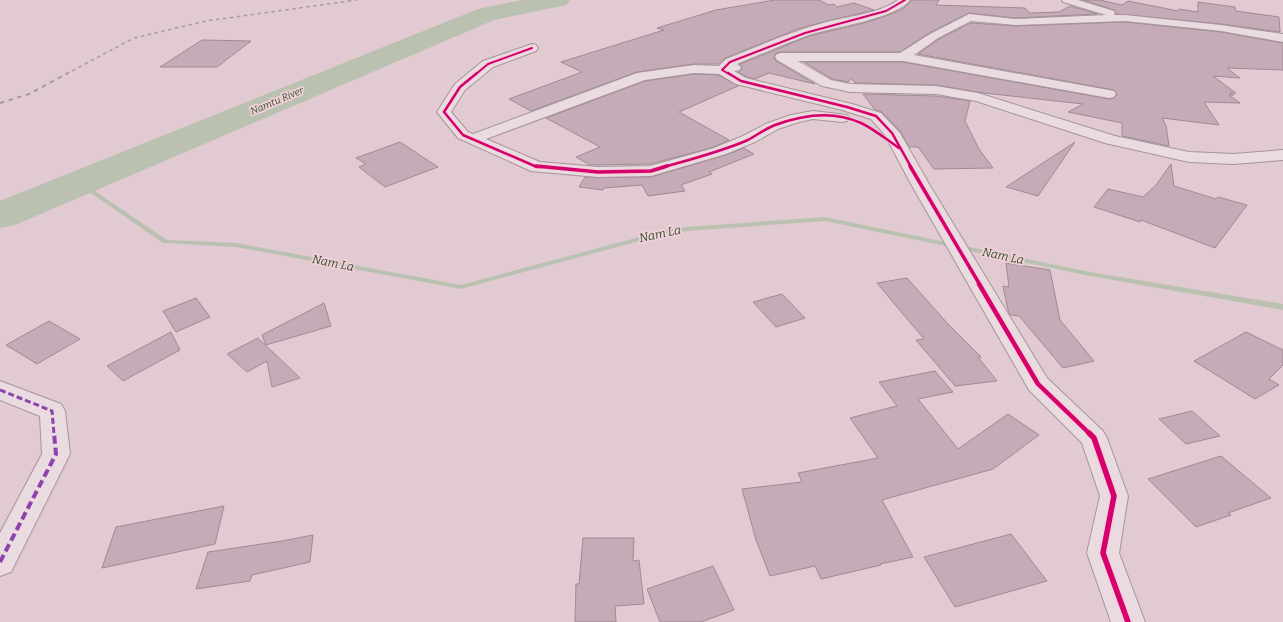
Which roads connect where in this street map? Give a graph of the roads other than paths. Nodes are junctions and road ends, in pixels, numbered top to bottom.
1 (905, 0) edge
2 (1067, 0) edge
3 (1125, 18) junction
4 (1283, 38) edge
5 (532, 48) dead end
6 (782, 57) junction
7 (904, 57) junction
8 (722, 70) junction
9 (1109, 94) dead end
10 (473, 139) junction
11 (901, 149) junction
12 (1283, 155) edge
13 (0, 390) edge
14 (0, 562) edge
15 (1128, 622) edge

1 - 8 street
2 - 3 street
3 - 4 street
3 - 7 street
5 - 10 street
6 - 7 street
6 - 8 street
6 - 12 street
7 - 9 street
8 - 10 street
8 - 11 street
10 - 11 street
11 - 15 street
13 - 14 street

